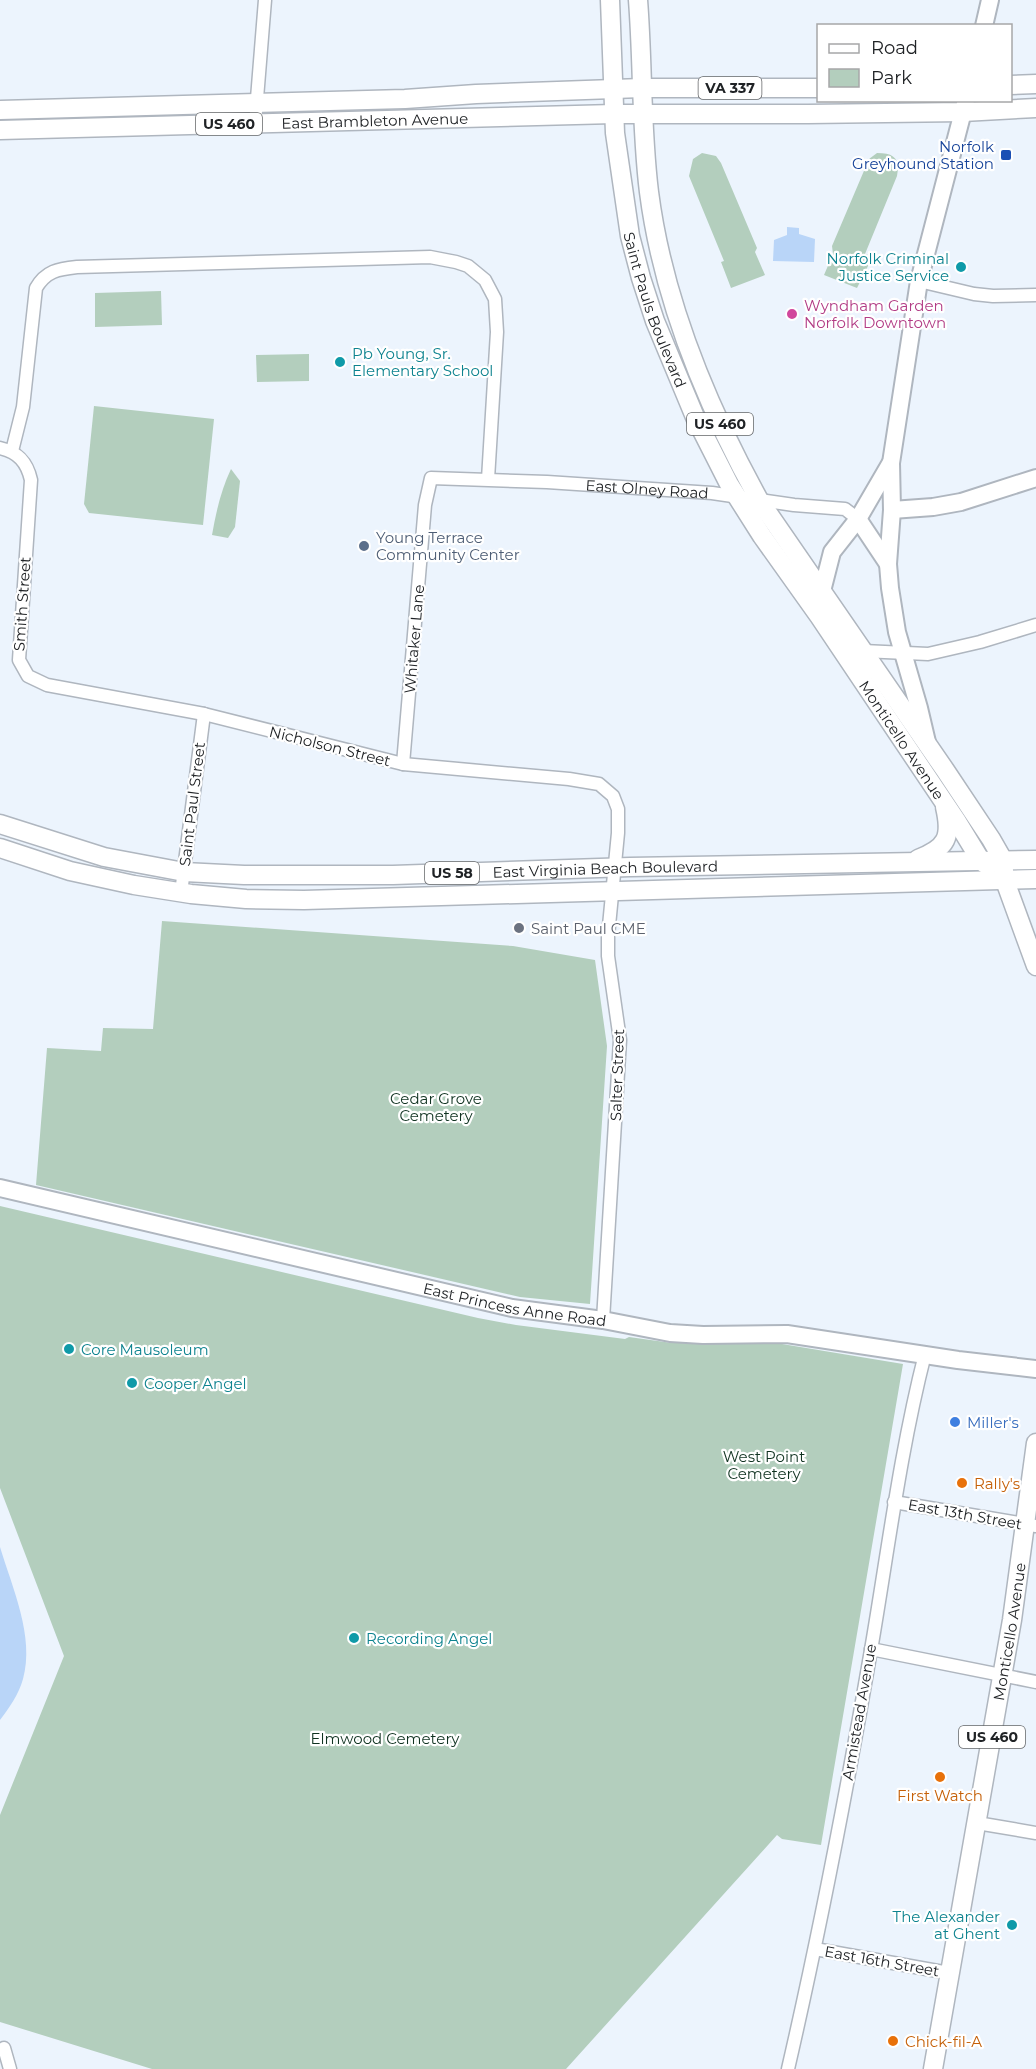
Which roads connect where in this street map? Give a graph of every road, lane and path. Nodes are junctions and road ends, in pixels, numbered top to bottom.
1 (264, 0) edge
2 (610, 0) edge
3 (638, 0) edge
4 (990, 0) edge
5 (984, 24) edge
6 (1036, 84) edge
7 (1012, 85) edge
8 (642, 88) junction
9 (817, 88) edge
10 (614, 89) junction
11 (257, 103) junction
12 (965, 106) edge
13 (1036, 108) edge
14 (0, 110) edge
15 (643, 113) junction
16 (614, 114) junction
17 (255, 123) junction
18 (0, 130) edge
19 (919, 281) junction
20 (1036, 296) edge
21 (6, 450) edge
22 (891, 463) junction
23 (431, 478) joint
24 (1036, 478) edge
25 (488, 479) junction
26 (737, 497) junction
27 (759, 500) junction
28 (892, 510) junction
29 (858, 519) junction
30 (888, 564) junction
31 (821, 591) junction
32 (819, 616) junction
33 (1035, 629) edge
34 (863, 651) junction
35 (904, 653) junction
36 (46, 685) joint
37 (204, 714) junction
38 (927, 743) junction
39 (404, 764) junction
40 (613, 796) joint
41 (944, 802) junction
42 (0, 824) edge
43 (0, 848) edge
44 (1003, 860) junction
45 (1036, 860) edge
46 (981, 861) junction
47 (911, 862) junction
48 (614, 867) junction
49 (184, 872) junction
50 (393, 875) junction
51 (1036, 879) edge
52 (1005, 881) junction
53 (612, 891) junction
54 (181, 893) junction
55 (395, 897) junction
56 (1036, 966) edge
57 (0, 1188) edge
58 (603, 1320) junction
59 (925, 1354) junction
60 (1036, 1370) edge
61 (1036, 1443) edge
62 (894, 1502) junction
63 (1031, 1525) edge
64 (871, 1649) junction
65 (1003, 1676) junction
66 (1036, 1682) edge
67 (977, 1822) junction
68 (1036, 1833) edge
69 (815, 1949) junction
70 (949, 1973) junction
71 (4, 2048) dead end
72 (10, 2069) edge
73 (788, 2069) edge
74 (933, 2069) edge

1 - 11 street
2 - 10 main road, Saint Pauls Boulevard
3 - 8 main road, Saint Pauls Boulevard
4 - 5 main road
6 - 7 main road
8 - 9 main road, VA 337
8 - 10 main road, East Brambleton Avenue / US 460
8 - 15 main road, Saint Pauls Boulevard / US 460
10 - 11 main road, East Brambleton Avenue / US 460
10 - 16 main road, Saint Pauls Boulevard
11 - 14 main road, East Brambleton Avenue / US 460
11 - 17 street
12 - 13 main road, VA 337
12 - 15 main road, VA 337
12 - 19 main road, Monticello Avenue
15 - 16 main road, East Brambleton Avenue / VA 337
15 - 27 main road, Saint Pauls Boulevard / US 460
16 - 17 main road, East Brambleton Avenue / US 460
16 - 26 main road, Saint Pauls Boulevard / US 460
17 - 18 main road, East Brambleton Avenue / US 460
19 - 20 street
19 - 22 main road, Monticello Avenue
21 - 25 street
21 - 36 street, Smith Street
22 - 28 main road, Monticello Avenue
22 - 29 main road, Monticello Avenue
23 - 25 street, East Olney Road
23 - 39 street, Whitaker Lane
24 - 28 main road
25 - 26 street, East Olney Road
26 - 27 street, East Olney Road
26 - 32 main road, Saint Pauls Boulevard / US 460
27 - 29 street, East Olney Road
27 - 31 main road, Saint Pauls Boulevard / US 460
28 - 30 main road, Monticello Avenue
29 - 30 main road
29 - 31 main road, Monticello Avenue
30 - 35 main road, Monticello Avenue
31 - 32 main road, Monticello Avenue
31 - 34 main road, Monticello Avenue / US 460
32 - 41 main road, Monticello Avenue / US 460
33 - 35 street
34 - 35 street
34 - 38 main road, Monticello Avenue / US 460
35 - 38 main road, Monticello Avenue
36 - 37 street, Nicholson Street
37 - 39 street, Nicholson Street
37 - 49 street, Saint Paul Street
38 - 44 main road, Monticello Avenue / US 460
39 - 40 street, Nicholson Street
40 - 48 street, Salter Street
41 - 46 main road, Monticello Avenue / US 460
41 - 47 main road
42 - 49 main road, East Virginia Beach Boulevard / US 58
43 - 54 main road, East Virginia Beach Boulevard / US 58
44 - 45 main road, East Virginia Beach Boulevard / US 58
44 - 46 main road, East Virginia Beach Boulevard / US 58
44 - 52 main road, Monticello Avenue / US 460
46 - 47 main road, East Virginia Beach Boulevard / US 58
46 - 52 main road, Monticello Avenue / US 460
47 - 48 main road, East Virginia Beach Boulevard / US 58
48 - 50 main road, East Virginia Beach Boulevard / US 58
48 - 53 street, Salter Street
49 - 50 main road, East Virginia Beach Boulevard / US 58
49 - 54 street, Saint Paul Street
50 - 55 main road
51 - 52 main road, East Virginia Beach Boulevard / US 58
52 - 53 main road, East Virginia Beach Boulevard / US 58
52 - 56 main road, Monticello Avenue / US 460
53 - 55 main road, East Virginia Beach Boulevard / US 58
53 - 58 street, Salter Street
54 - 55 main road, East Virginia Beach Boulevard / US 58
57 - 58 main road, East Princess Anne Road
58 - 59 main road, East Princess Anne Road
59 - 60 main road, East Princess Anne Road
59 - 62 street, Armistead Avenue
61 - 63 main road, Monticello Avenue / US 460
62 - 63 street, East 13th Street
62 - 64 street, Armistead Avenue
63 - 65 main road, Monticello Avenue / US 460
64 - 65 street
64 - 69 street, Armistead Avenue
65 - 66 street
65 - 67 main road, Monticello Avenue / US 460
67 - 68 street
67 - 70 main road, Monticello Avenue / US 460
69 - 70 street, East 16th Street
69 - 73 street, Armistead Avenue
70 - 74 main road, Monticello Avenue / US 460
71 - 72 street

